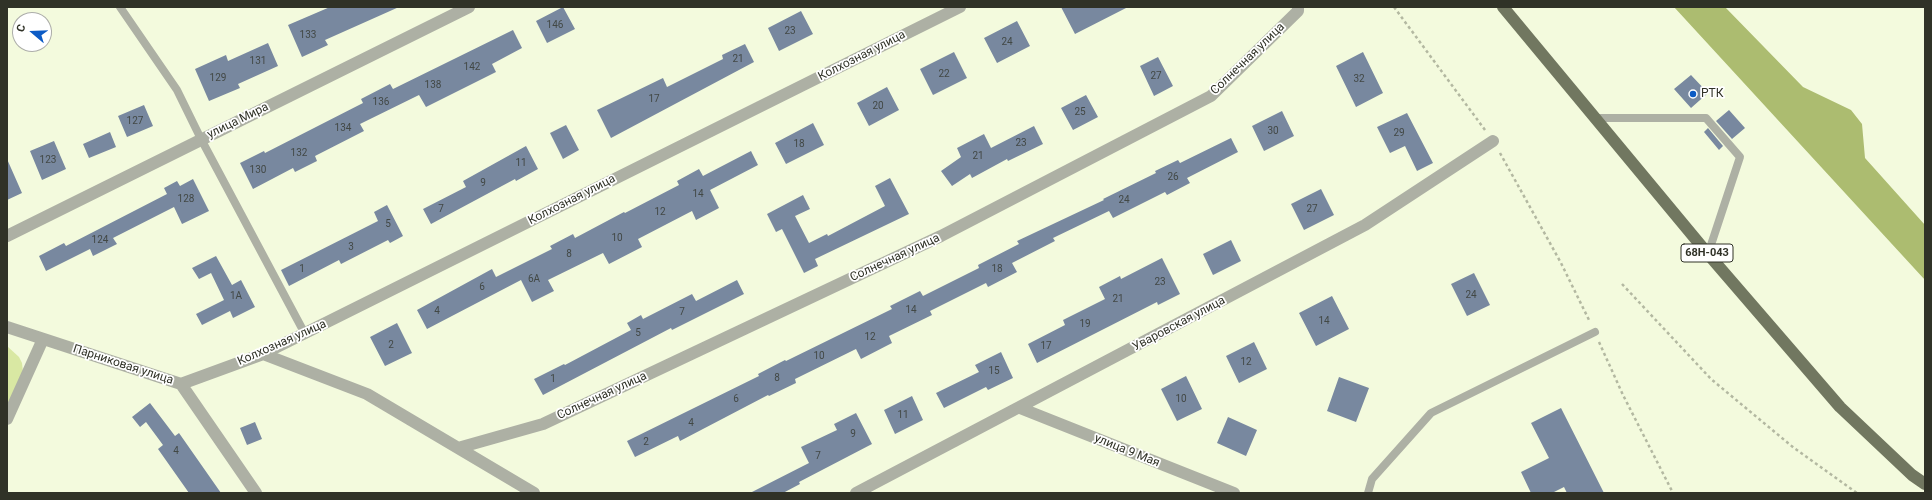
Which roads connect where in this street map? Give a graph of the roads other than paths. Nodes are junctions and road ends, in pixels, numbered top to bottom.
1 (120, 7) edge
2 (469, 7) edge
3 (960, 7) edge
4 (1504, 7) edge
5 (1298, 9) edge
6 (1596, 118) junction
7 (201, 139) junction
8 (1493, 141) road end
9 (7, 236) edge
10 (1708, 254) junction
11 (7, 327) edge
12 (1595, 332) road end
13 (305, 334) junction
14 (43, 339) junction
15 (263, 354) junction
16 (181, 384) junction
17 (1020, 408) junction
18 (7, 419) edge
19 (458, 448) junction
20 (1925, 484) edge
21 (256, 493) edge
22 (534, 493) edge
23 (856, 493) edge
24 (1234, 493) edge
25 (1368, 493) edge

1 - 7 lane
2 - 7 street, улица Мира
3 - 13 street, Колхозная улица
4 - 6 main road, 68Н-043
5 - 19 street, Солнечная улица
6 - 10 main road, 68Н-043
6 - 10 lane
7 - 9 street, улица Мира
7 - 13 lane
8 - 17 street, Уваровская улица
10 - 20 main road, 68Н-043
11 - 14 street, Парниковая улица
12 - 25 lane
13 - 15 street, Колхозная улица
14 - 16 street, Парниковая улица
14 - 18 street
15 - 16 street, Колхозная улица
15 - 19 street
16 - 21 street, Парниковая улица
17 - 23 street, Уваровская улица
17 - 24 street, улица 9 Мая
19 - 22 street

